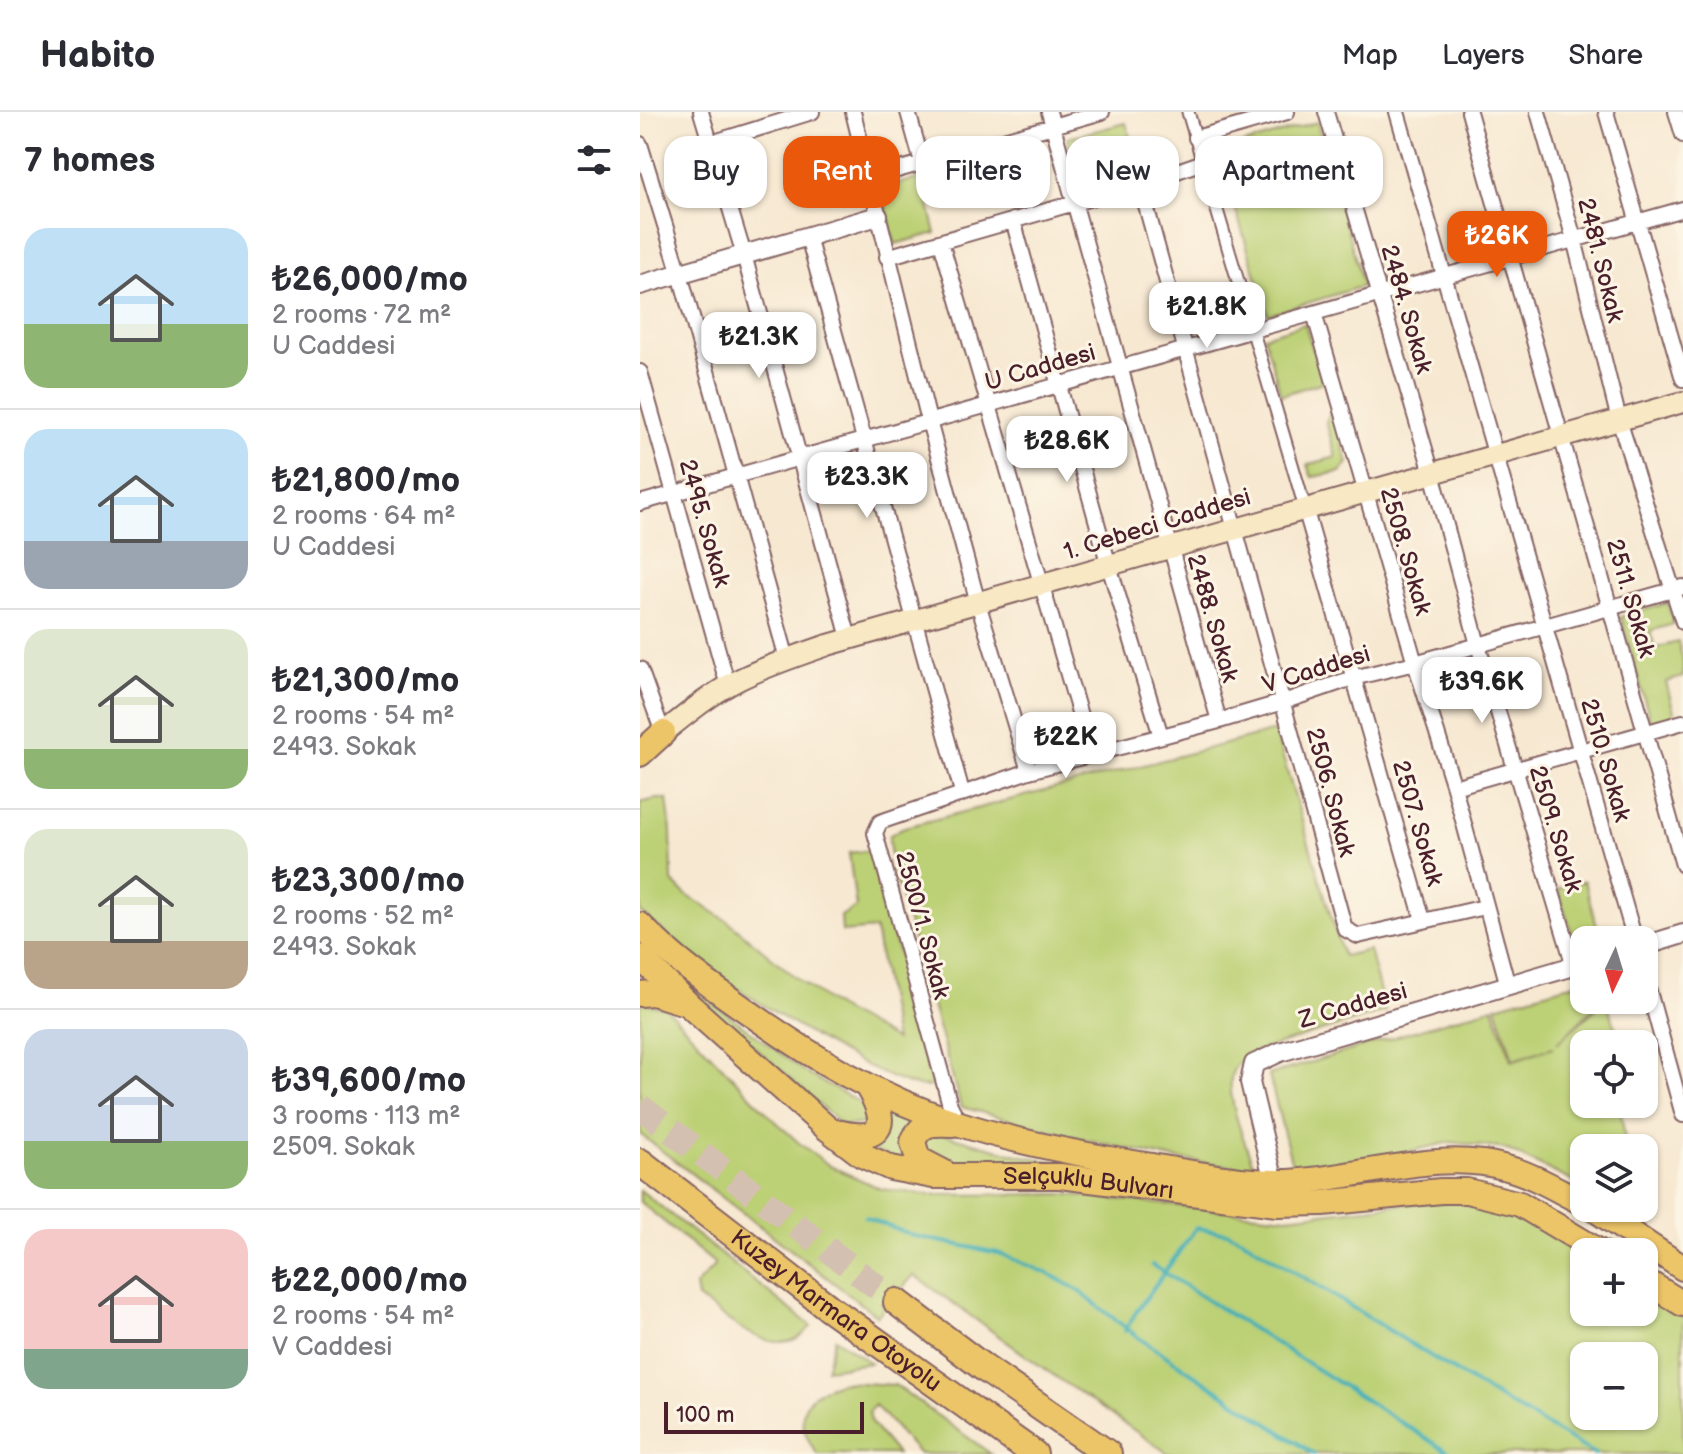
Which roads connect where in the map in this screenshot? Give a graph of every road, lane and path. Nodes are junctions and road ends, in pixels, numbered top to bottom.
1 (701, 112) edge
2 (812, 112) edge
3 (853, 112) edge
4 (908, 112) edge
5 (1102, 112) edge
6 (1188, 112) edge
7 (1287, 112) edge
8 (1326, 112) edge
9 (1397, 112) edge
10 (1469, 112) edge
11 (1538, 112) edge
12 (1606, 112) edge
13 (1676, 112) edge
14 (1253, 117) edge
15 (1051, 119) edge
16 (1683, 135) edge
17 (709, 136) edge
18 (734, 136) edge
19 (859, 136) edge
20 (1000, 136) edge
21 (1195, 136) edge
22 (1201, 136) edge
23 (916, 141) edge
24 (640, 144) edge
25 (1066, 171) edge
26 (1066, 205) edge
27 (730, 208) edge
28 (876, 208) edge
29 (1077, 208) edge
30 (1147, 208) edge
31 (1216, 208) edge
32 (1683, 209) edge
33 (878, 216) junction
34 (1013, 220) junction
35 (1637, 222) junction
36 (808, 237) junction
37 (1574, 239) junction
38 (941, 242) junction
39 (744, 255) junction
40 (887, 257) junction
41 (1511, 257) junction
42 (680, 274) junction
43 (1444, 276) junction
44 (640, 285) edge
45 (1380, 294) junction
46 (1314, 313) junction
47 (1252, 330) junction
48 (1187, 348) junction
49 (1120, 367) junction
50 (640, 372) edge
51 (1683, 379) edge
52 (1059, 384) junction
53 (1683, 402) edge
54 (988, 404) junction
55 (1619, 420) junction
56 (929, 421) junction
57 (1562, 436) junction
58 (864, 440) junction
59 (1496, 455) junction
60 (799, 458) junction
61 (1432, 473) junction
62 (736, 476) junction
63 (1366, 491) junction
64 (674, 493) junction
65 (640, 503) edge
66 (1305, 508) junction
67 (1237, 527) junction
68 (1170, 546) junction
69 (1109, 566) junction
70 (1044, 585) junction
71 (1678, 588) edge
72 (978, 603) junction
73 (1610, 608) junction
74 (914, 621) junction
75 (1683, 622) edge
76 (1545, 626) junction
77 (849, 638) junction
78 (1478, 645) junction
79 (787, 659) junction
80 (1415, 663) junction
81 (640, 669) edge
82 (1353, 678) junction
83 (728, 686) junction
84 (1283, 702) junction
85 (1219, 721) junction
86 (1683, 722) edge
87 (1646, 731) junction
88 (663, 733) junction
89 (1161, 736) junction
90 (640, 747) edge
91 (1580, 751) junction
92 (1091, 753) junction
93 (640, 754) edge
94 (1515, 769) junction
95 (1029, 771) junction
96 (1454, 787) junction
97 (962, 792) junction
98 (1683, 865) edge
99 (1485, 907) junction
100 (1423, 920) junction
101 (640, 925) edge
102 (1631, 926) edge
103 (1683, 934) edge
104 (1570, 937) edge
105 (1658, 942) edge
106 (640, 957) edge
107 (1570, 968) edge
108 (1508, 986) junction
109 (640, 994) edge
110 (691, 1007) junction
111 (1655, 1014) edge
112 (867, 1086) junction
113 (1683, 1115) edge
114 (959, 1124) junction
115 (828, 1129) junction
116 (640, 1162) edge
117 (954, 1177) junction
118 (1274, 1182) junction
119 (1570, 1197) edge
120 (1614, 1222) edge
121 (1577, 1238) edge
122 (1683, 1268) edge
123 (1658, 1289) edge
124 (897, 1302) tunnel mouth
125 (1683, 1304) edge
126 (1034, 1454) edge
127 (1108, 1454) edge

1 - 17 street
2 - 18 street
3 - 19 street
4 - 23 street
5 - 15 street
6 - 21 street
7 - 14 street
8 - 45 street, 2484. Sokak
9 - 43 street, 2510. Sokak
10 - 41 street, 2511. Sokak
11 - 37 street, 2481. Sokak
12 - 35 street
13 - 16 street
14 - 22 street
15 - 20 street
15 - 25 street, 2488. Sokak
24 - 42 street
26 - 34 street
27 - 39 street
28 - 33 street
29 - 49 street, 2488. Sokak
30 - 48 street, 2506. Sokak
31 - 47 street
32 - 35 street, U Caddesi
33 - 36 street
33 - 40 street
34 - 38 street
34 - 52 street
35 - 37 street, U Caddesi
35 - 51 street
36 - 39 street
36 - 58 street
37 - 41 street, U Caddesi
37 - 55 street, 2481. Sokak
38 - 40 street
38 - 54 street
39 - 42 street
39 - 60 street
40 - 56 street
41 - 43 street, U Caddesi
41 - 57 street, 2511. Sokak
42 - 44 street
42 - 62 street
43 - 45 street, U Caddesi
43 - 59 street, 2510. Sokak
45 - 46 street, U Caddesi
45 - 61 street, 2484. Sokak
46 - 47 street, U Caddesi
46 - 63 street, 2508. Sokak
47 - 48 street, U Caddesi
47 - 66 street
48 - 49 street, U Caddesi
48 - 67 street, 2506. Sokak
49 - 52 street, U Caddesi
49 - 68 street, 2488. Sokak
50 - 64 street, 2495. Sokak
52 - 54 street, U Caddesi
52 - 69 street
53 - 55 main road, 1. Cebeci Caddesi
54 - 56 street, U Caddesi
54 - 70 street
55 - 57 main road, 1. Cebeci Caddesi
55 - 71 street, 2481. Sokak
56 - 58 street, U Caddesi
56 - 72 street
57 - 59 main road, 1. Cebeci Caddesi
57 - 73 street, 2511. Sokak
58 - 60 street, U Caddesi
58 - 74 street
59 - 61 main road, 1. Cebeci Caddesi
59 - 76 street, 2510. Sokak
60 - 62 street, U Caddesi
60 - 77 street
61 - 63 main road, 1. Cebeci Caddesi
61 - 78 street, 2509. Sokak
62 - 64 street, U Caddesi
62 - 79 street
63 - 66 main road, 1. Cebeci Caddesi
63 - 80 street, 2508. Sokak
64 - 65 street, U Caddesi
64 - 83 street, 2495. Sokak
66 - 67 main road, 1. Cebeci Caddesi
66 - 82 street, 2507. Sokak
67 - 68 main road, 1. Cebeci Caddesi
67 - 84 street, 2506. Sokak
68 - 69 main road, 1. Cebeci Caddesi
68 - 85 street, 2488. Sokak
69 - 70 main road, 1. Cebeci Caddesi
69 - 89 street
70 - 72 main road, 1. Cebeci Caddesi
70 - 92 street
71 - 73 street, V Caddesi
71 - 75 street, 2481. Sokak
72 - 74 main road, 1. Cebeci Caddesi
72 - 95 street
73 - 76 street, V Caddesi
73 - 87 street, 2511. Sokak
74 - 77 main road, 1. Cebeci Caddesi
74 - 97 street
76 - 78 street, V Caddesi
76 - 91 street, 2510. Sokak
77 - 79 main road, 1. Cebeci Caddesi
78 - 80 street, V Caddesi
78 - 94 street, 2509. Sokak
79 - 83 main road, 1. Cebeci Caddesi
80 - 82 street, V Caddesi
80 - 96 street, 2508. Sokak
81 - 88 street
82 - 84 street, V Caddesi
82 - 100 street, 2507. Sokak
83 - 88 main road, 1. Cebeci Caddesi
84 - 85 street, V Caddesi
84 - 100 street, 2506. Sokak
85 - 89 street, V Caddesi
86 - 87 street
87 - 91 street
87 - 98 street, 2511. Sokak
88 - 90 main road
88 - 93 main road
89 - 92 street, V Caddesi
91 - 94 street
91 - 102 street, 2510. Sokak
92 - 95 street, V Caddesi
94 - 96 street
94 - 104 street, 2509. Sokak
95 - 97 street, V Caddesi
96 - 99 street, 2508. Sokak
97 - 114 street, 2500/1. Sokak
99 - 100 street, 2506. Sokak
99 - 108 street, 2508. Sokak
101 - 112 main road, Selçuklu Bulvarı
103 - 105 street
106 - 110 main road, Selçuklu Bulvarı
107 - 108 street, Z Caddesi
108 - 118 street, Z Caddesi
109 - 110 main road
110 - 115 main road, Selçuklu Bulvarı
111 - 113 street
112 - 114 main road, Selçuklu Bulvarı
112 - 115 main road
114 - 117 main road
114 - 118 main road, Selçuklu Bulvarı
115 - 117 main road, Selçuklu Bulvarı
116 - 126 highway, Kuzey Marmara Otoyolu
117 - 121 main road, Selçuklu Bulvarı
118 - 119 main road, Selçuklu Bulvarı
120 - 122 main road
123 - 125 main road
124 - 127 highway, Kuzey Marmara Otoyolu

